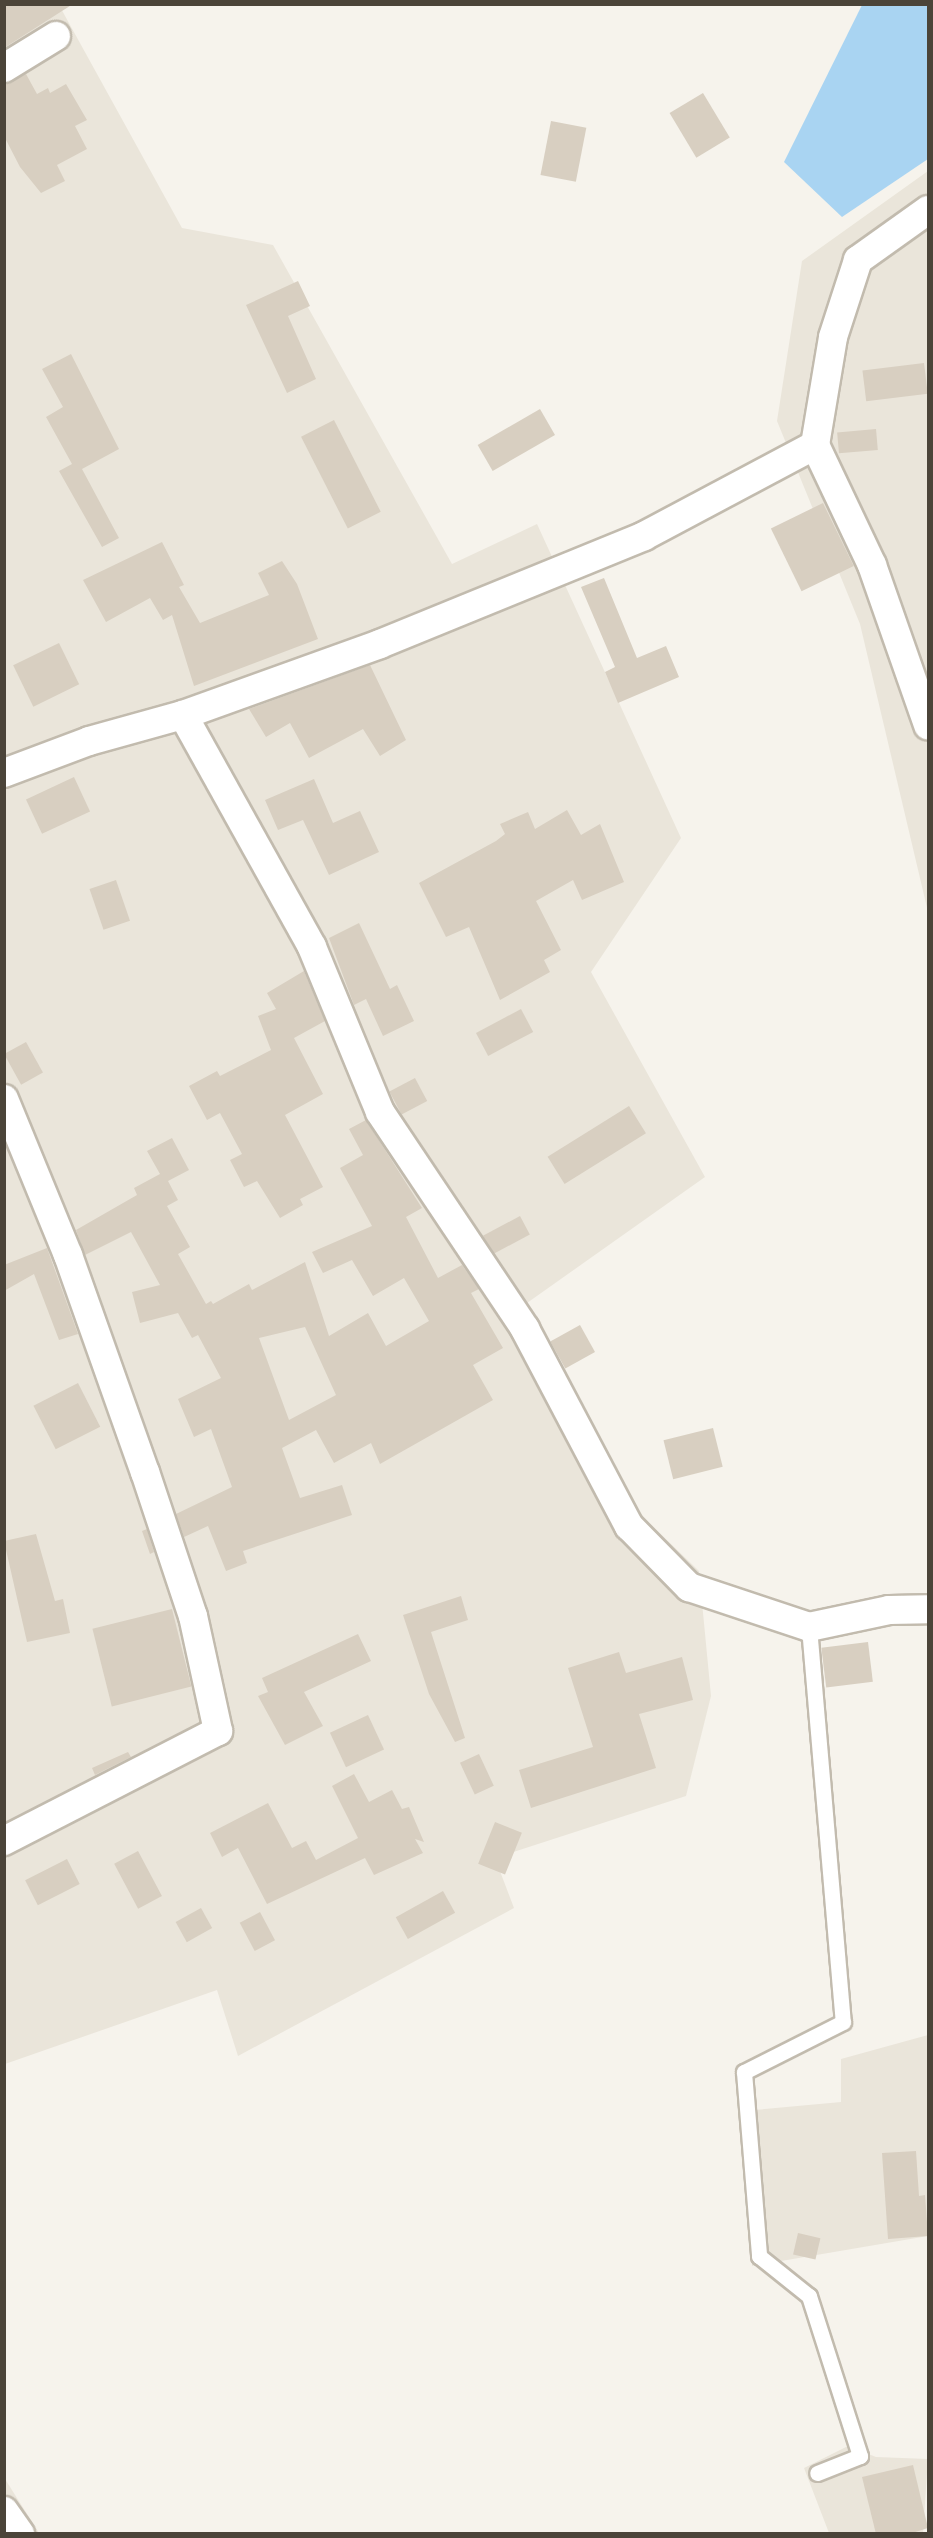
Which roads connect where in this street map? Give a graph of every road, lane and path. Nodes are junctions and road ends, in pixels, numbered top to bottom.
1 (56, 36) dead end
2 (4, 68) edge
3 (928, 210) edge
4 (815, 445) junction
5 (183, 715) junction
6 (928, 725) edge
7 (4, 773) edge
8 (4, 1099) edge
9 (928, 1609) edge
10 (809, 1627) junction
11 (4, 1841) edge
12 (818, 2473) dead end
13 (4, 2511) edge
14 (20, 2534) edge

1 - 2 street
3 - 4 street
4 - 5 street
4 - 6 street
5 - 7 street
5 - 10 street
8 - 11 street
9 - 10 street
10 - 12 lane
13 - 14 street

